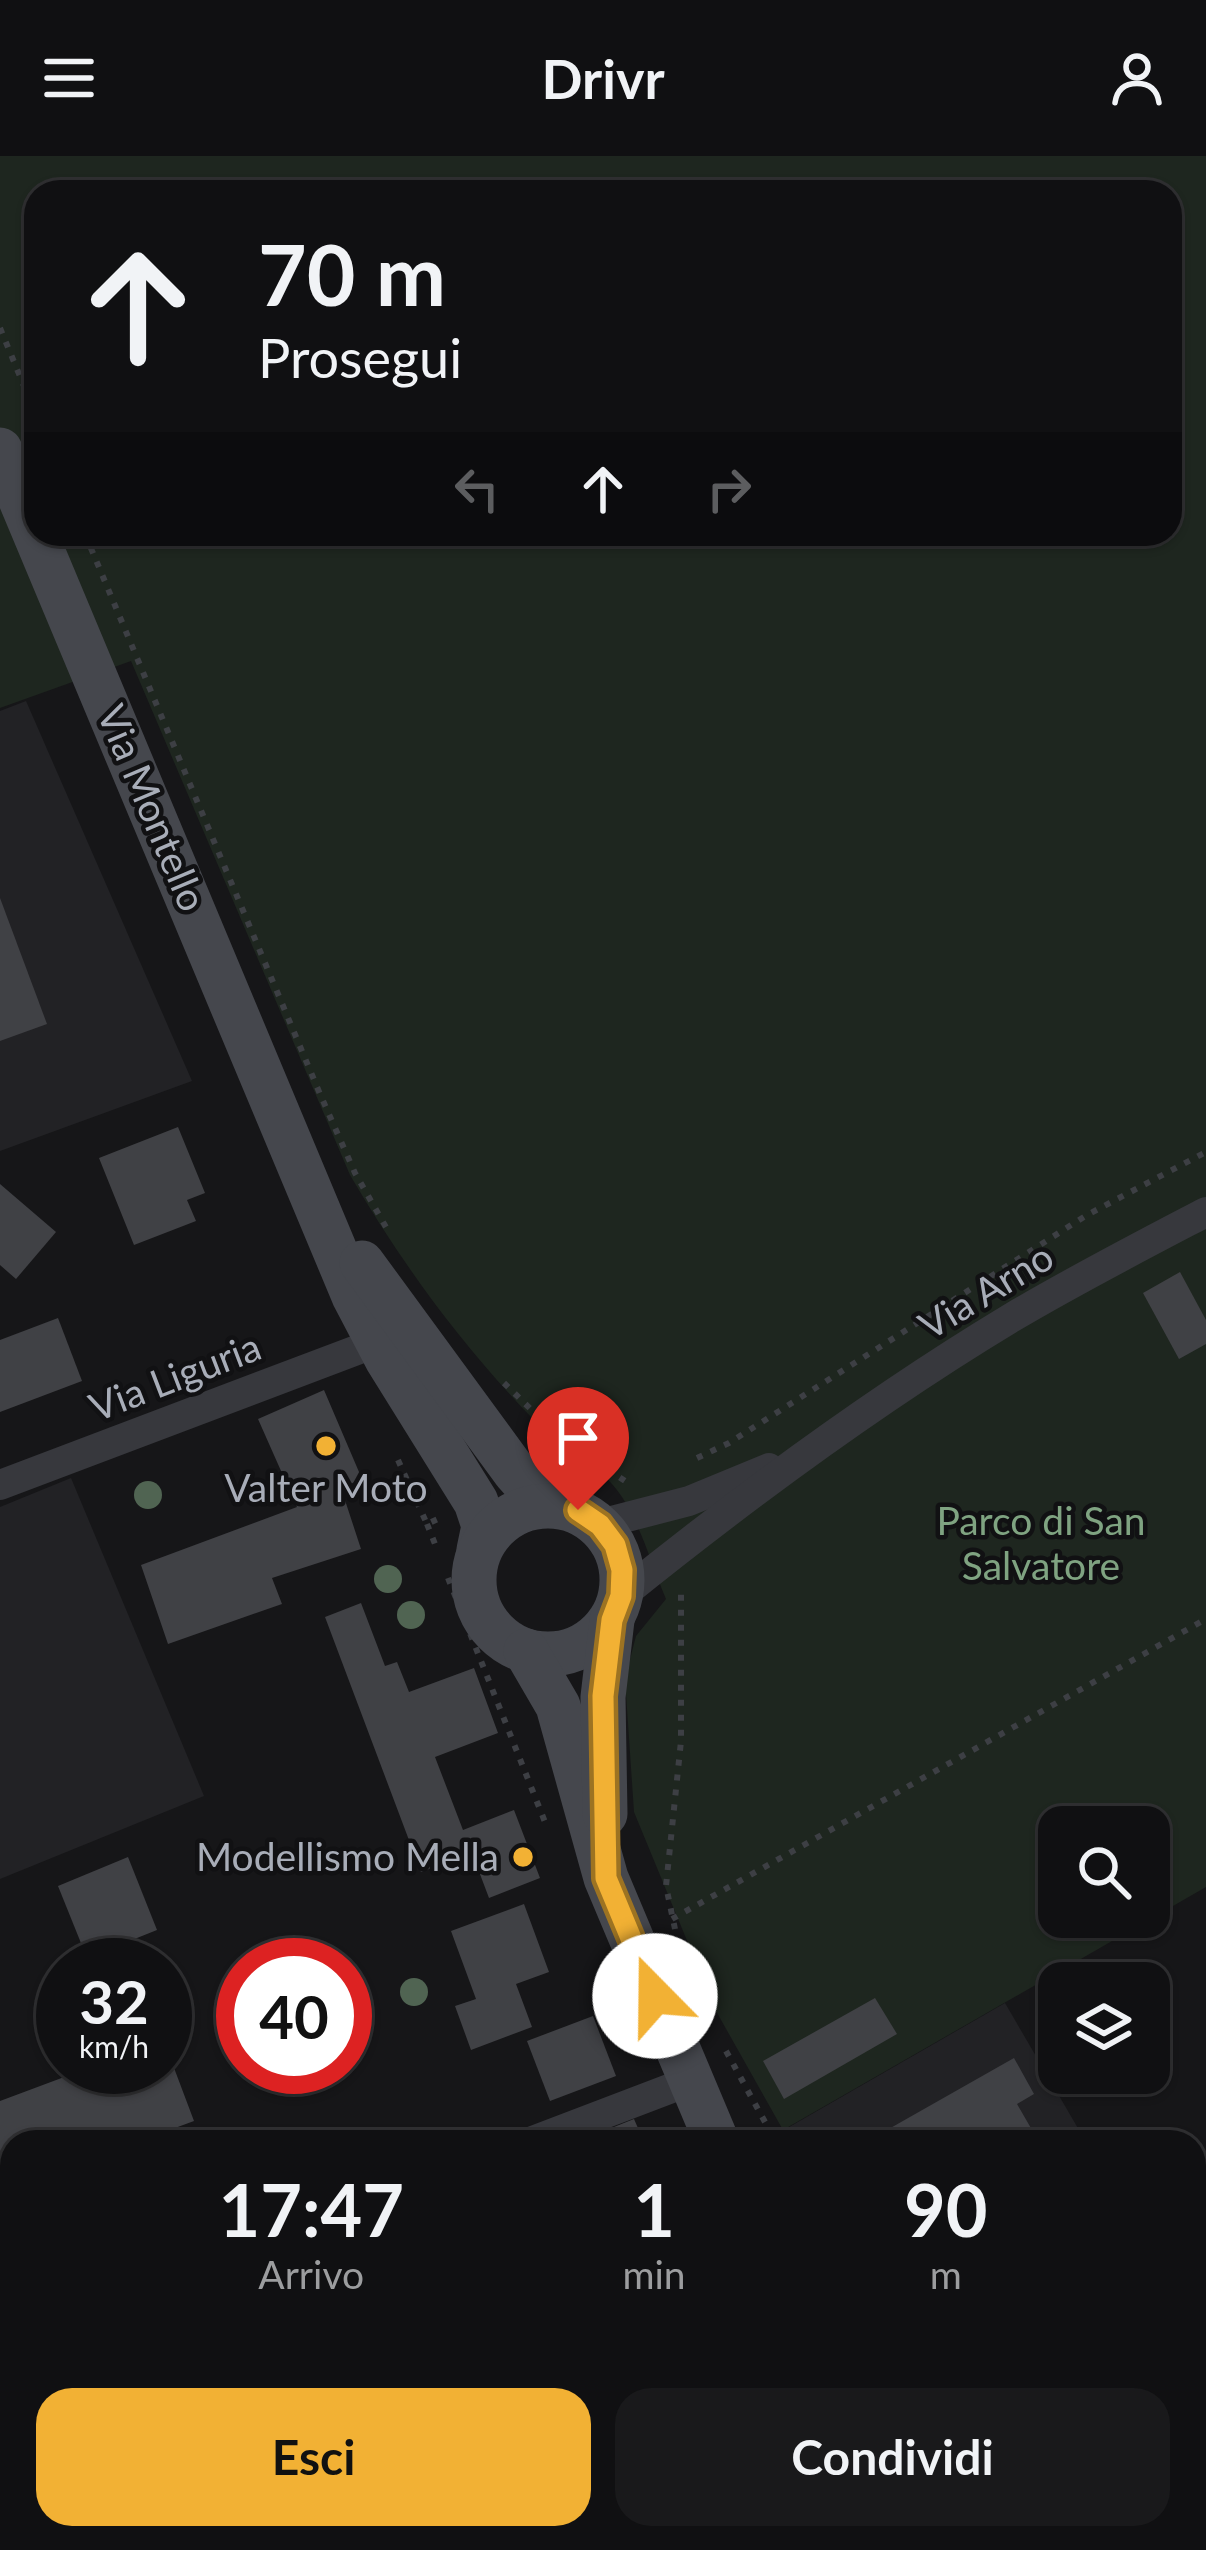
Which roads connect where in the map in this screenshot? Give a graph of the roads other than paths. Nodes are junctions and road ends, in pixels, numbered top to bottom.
1 (0, 450) edge
2 (24, 507) edge
3 (41, 546) edge
4 (304, 1167) junction
5 (1206, 1212) edge
6 (378, 1342) junction
7 (814, 1449) junction
8 (515, 1472) junction
9 (0, 1485) edge
10 (552, 1504) junction
11 (600, 1525) junction
12 (479, 1550) junction
13 (616, 1608) junction
14 (526, 1651) junction
15 (606, 1878) junction
16 (690, 2081) junction
17 (561, 2130) edge
18 (712, 2130) edge

1 - 2 street, Via Montello
3 - 4 street, Via Montello
4 - 6 street, Via Montello
4 - 8 street, Via Montello
5 - 7 street, Via Arno
6 - 8 street, Via Montello
6 - 9 street, Via Liguria
6 - 12 street, Via Montello
7 - 11 street, Via Arno
7 - 13 street, Via Arno
8 - 10 street, Via Montello
10 - 11 street
10 - 12 street
11 - 13 street
12 - 14 street
13 - 14 street
13 - 15 street
14 - 15 street
15 - 16 street
16 - 17 street
16 - 18 street

